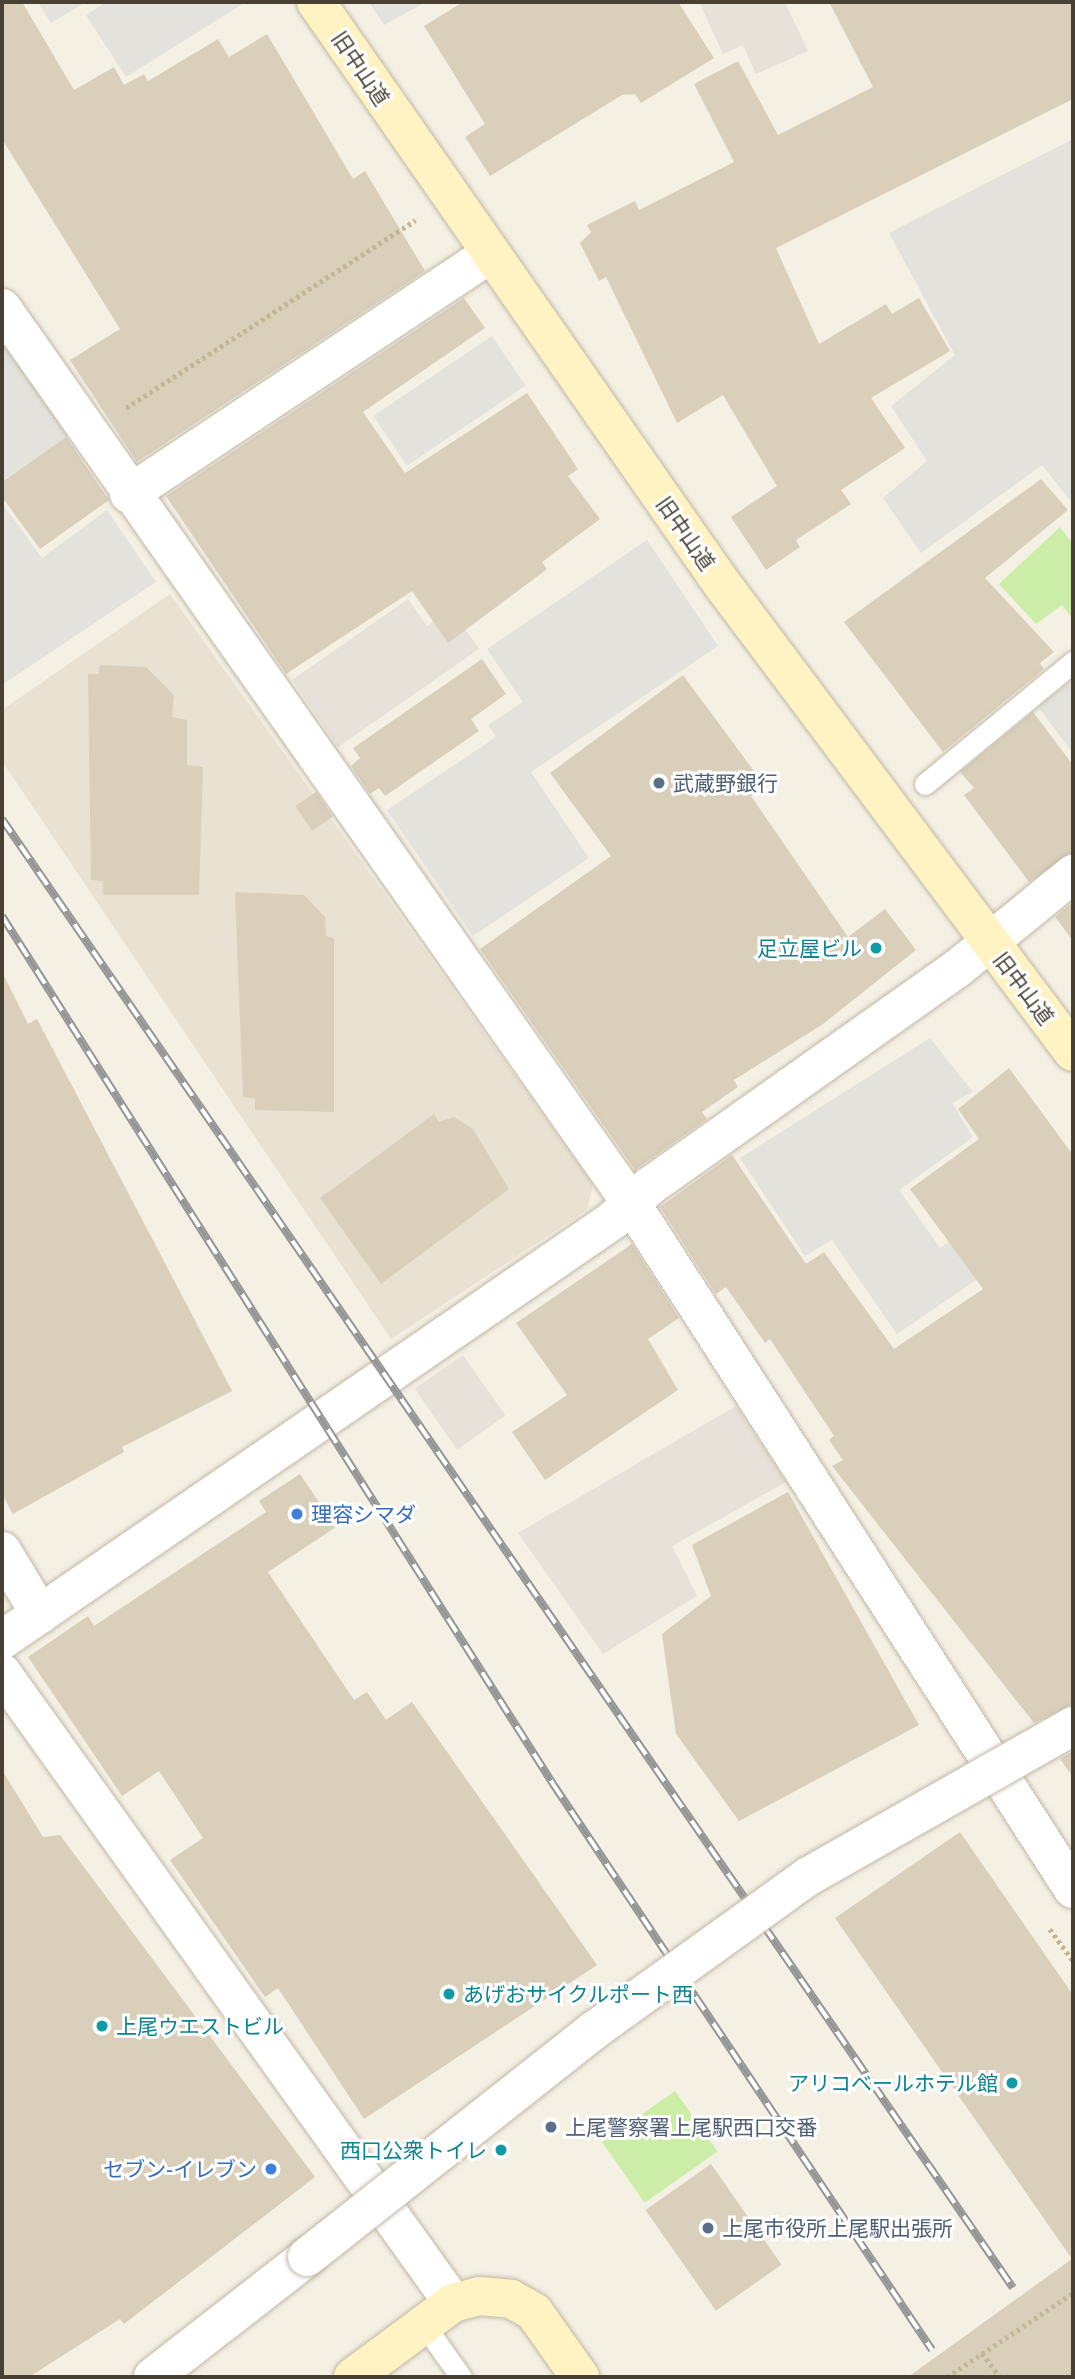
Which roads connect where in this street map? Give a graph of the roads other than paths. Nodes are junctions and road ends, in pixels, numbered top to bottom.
1 (316, 2) edge
2 (489, 255) junction
3 (2, 308) edge
4 (129, 495) junction
5 (1073, 662) edge
6 (925, 784) dead end
7 (1073, 874) edge
8 (990, 943) junction
9 (1073, 1052) edge
10 (631, 1203) junction
11 (2, 1550) edge
12 (40, 1614) junction
13 (2, 1640) edge
14 (2, 1673) edge
15 (1073, 1726) edge
16 (1073, 1889) edge
17 (438, 2314) junction
18 (379, 2365) edge
19 (153, 2377) edge
20 (353, 2377) edge
21 (461, 2377) edge
22 (580, 2377) edge

1 - 2 main road, 旧中山道
2 - 4 street
2 - 8 main road, 旧中山道
3 - 4 street
4 - 10 street
5 - 6 lane
7 - 8 street
8 - 9 main road, 旧中山道
8 - 10 street
10 - 12 street
10 - 16 street
11 - 12 street
12 - 13 street
14 - 17 street
15 - 19 street, bridge
17 - 18 main road
17 - 21 lane
17 - 22 main road
18 - 20 main road

